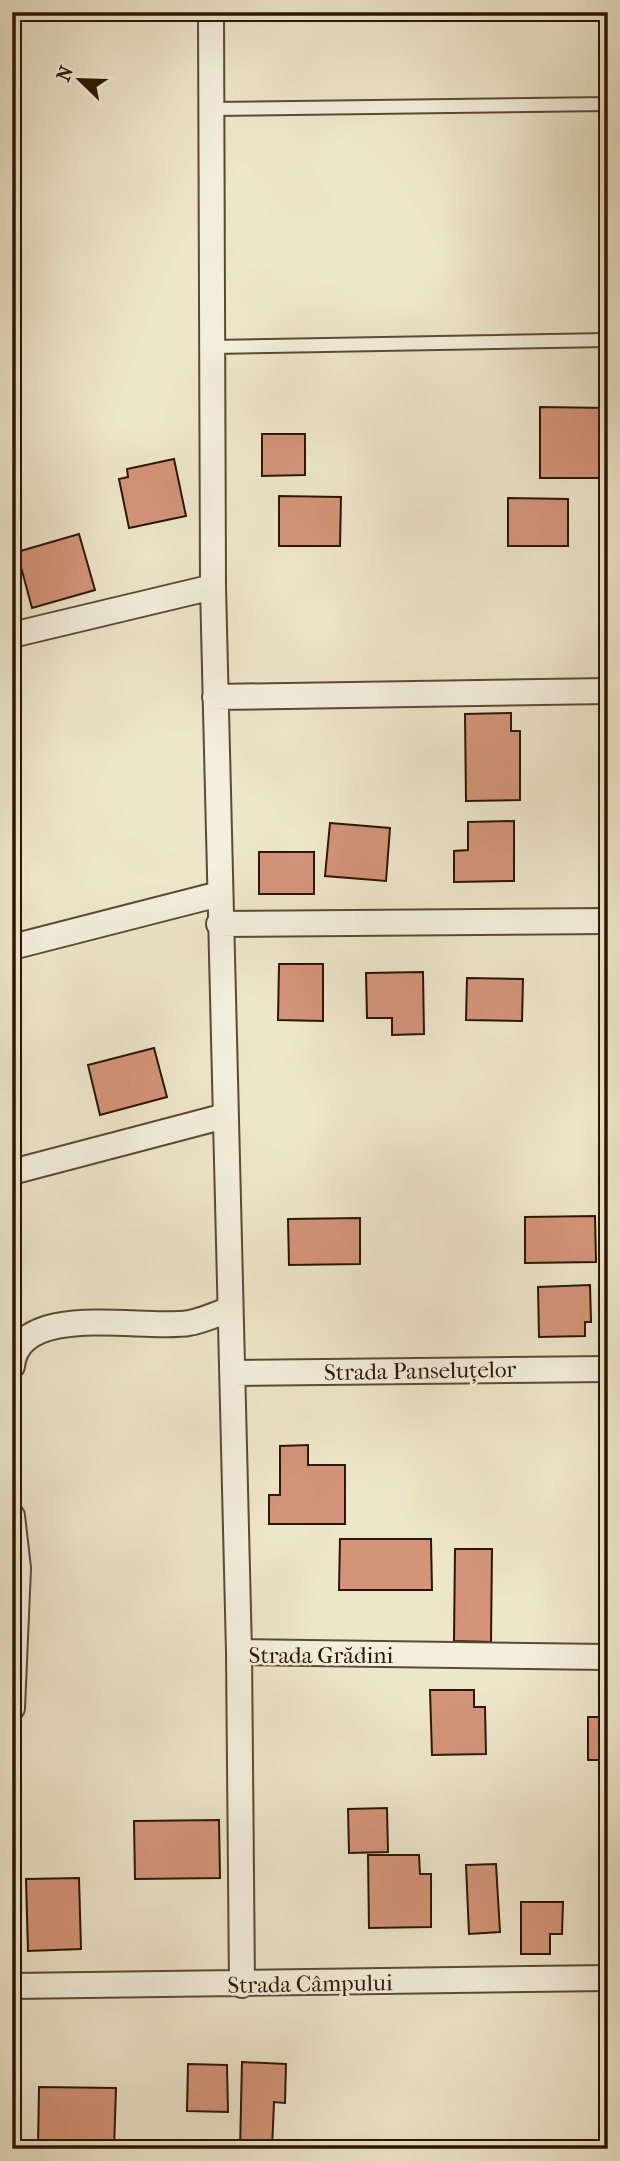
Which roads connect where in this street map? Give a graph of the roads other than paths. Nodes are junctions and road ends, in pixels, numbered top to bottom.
1 (211, 12) edge
2 (608, 104) edge
3 (212, 109) junction
4 (608, 340) edge
5 (212, 347) junction
6 (213, 587) junction
7 (12, 635) edge
8 (608, 691) edge
9 (215, 697) junction
10 (219, 894) junction
11 (608, 921) edge
12 (219, 924) junction
13 (12, 947) edge
14 (225, 1116) junction
15 (12, 1172) edge
16 (229, 1309) junction
17 (12, 1366) edge
18 (608, 1370) edge
19 (233, 1373) junction
20 (13, 1525) edge
21 (239, 1652) junction
22 (608, 1657) edge
23 (12, 1708) edge
24 (608, 1979) edge
25 (242, 1985) junction
26 (12, 1986) edge

1 - 3 street
2 - 3 lane
3 - 5 street
4 - 5 lane
5 - 6 street
6 - 7 street
6 - 9 street
8 - 9 street
9 - 10 street
10 - 12 street
10 - 13 street
11 - 12 street
12 - 14 street
14 - 15 street
14 - 16 street
16 - 17 street
16 - 19 street
18 - 19 street, Strada Panseluțelor
19 - 21 street
20 - 23 street
21 - 22 street, Strada Grădini
21 - 25 street, Strada Grădini
24 - 25 street, Strada Câmpului
25 - 26 street, Strada Câmpului

